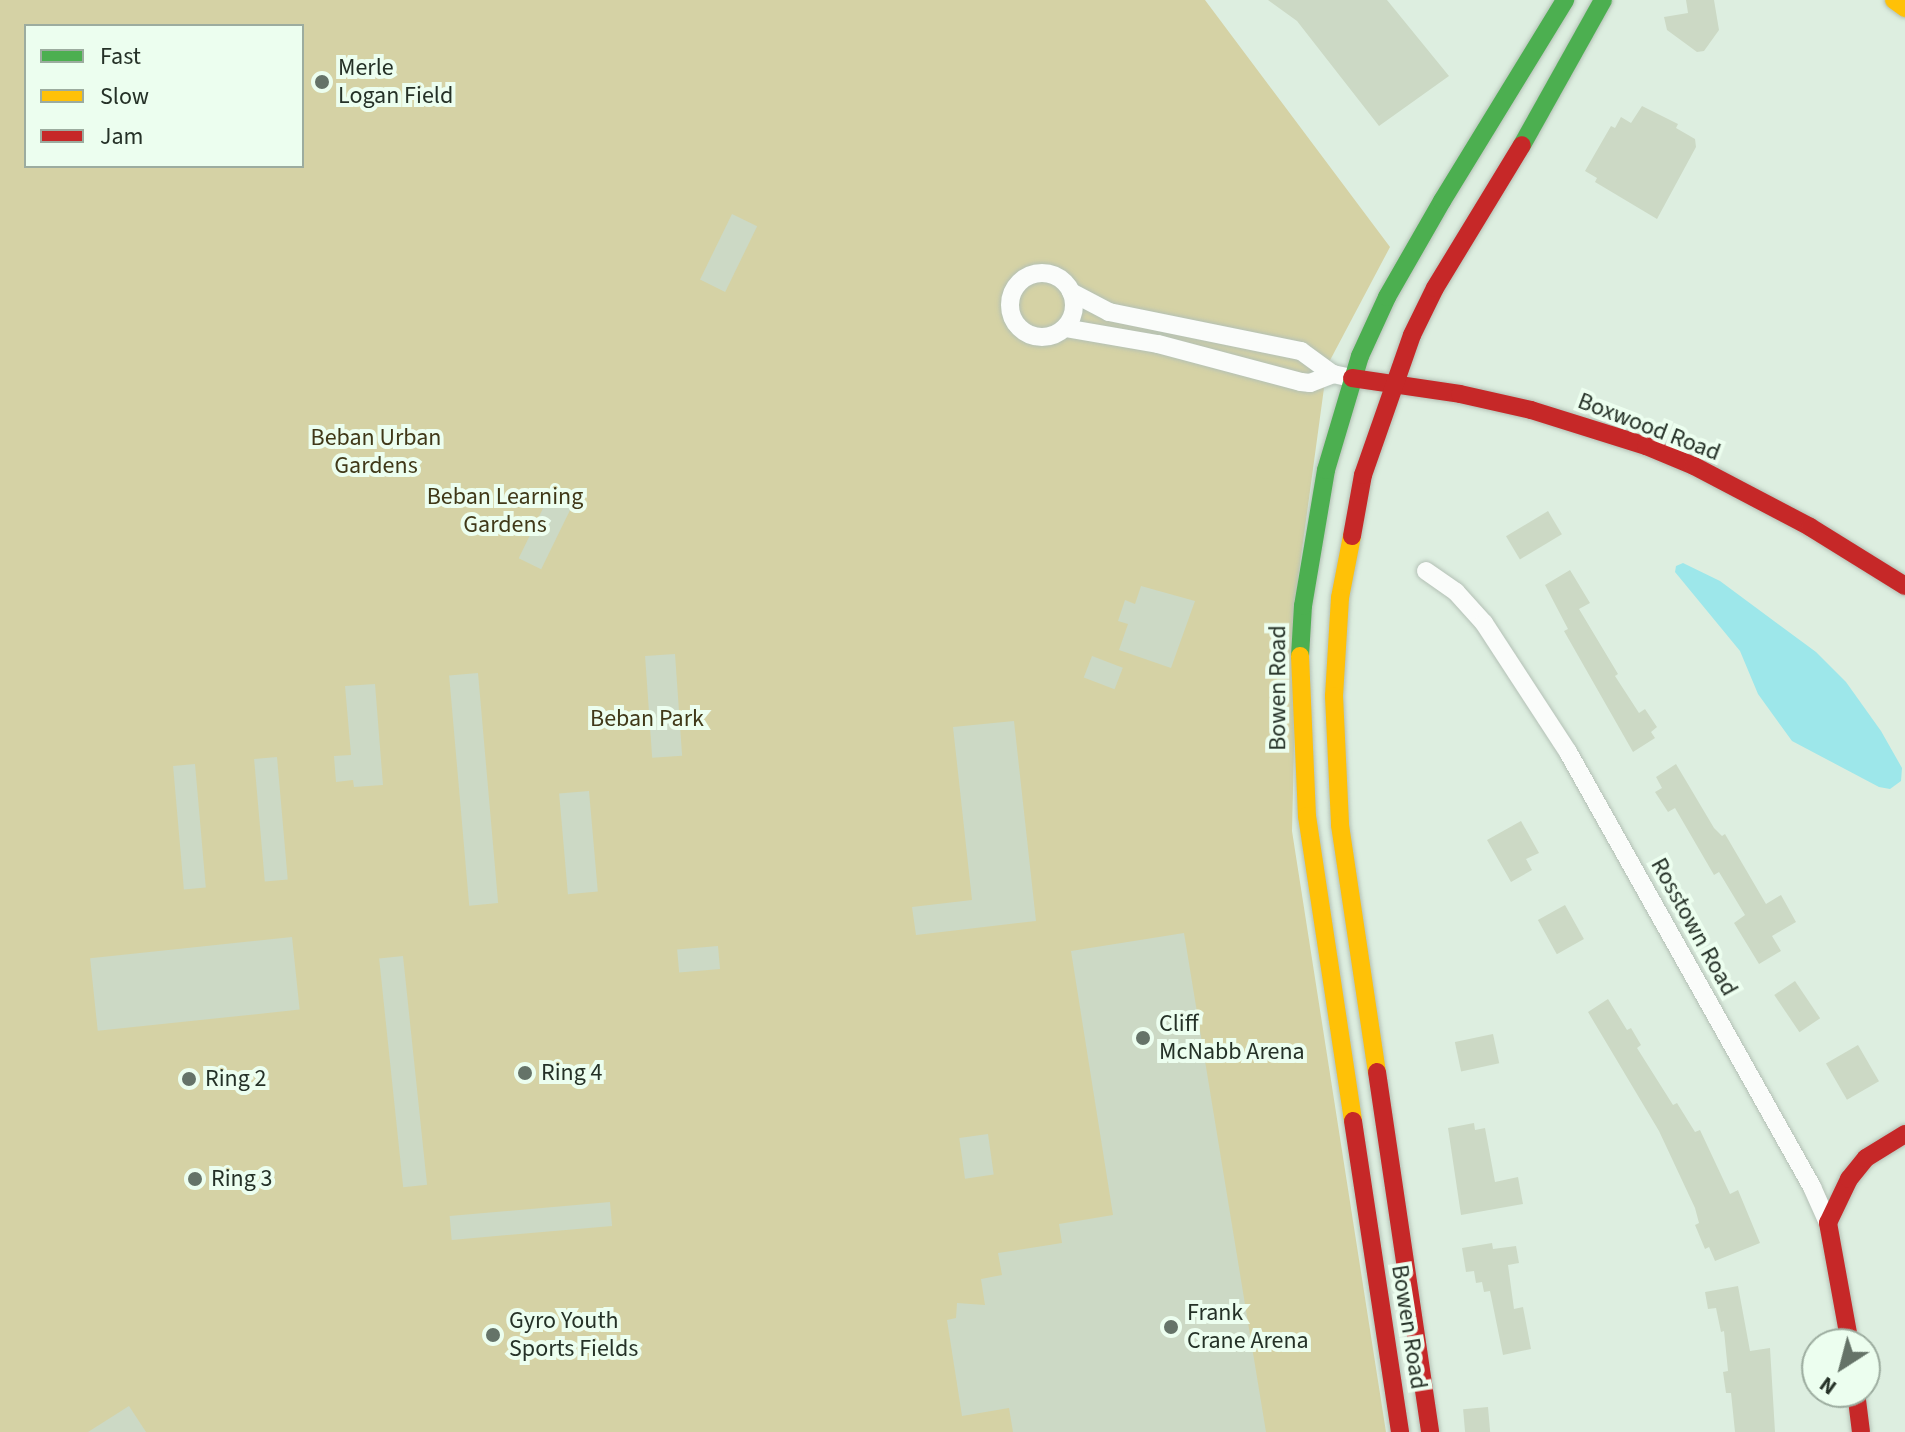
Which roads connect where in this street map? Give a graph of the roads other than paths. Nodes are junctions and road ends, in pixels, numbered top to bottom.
1 (1565, 0) edge
2 (1603, 0) edge
3 (1894, 0) edge
4 (1905, 8) edge
5 (1071, 292) junction
6 (1065, 328) junction
7 (1333, 374) junction
8 (1352, 378) junction
9 (1392, 385) junction
10 (1426, 571) dead end
11 (1905, 586) edge
12 (1905, 1134) edge
13 (1828, 1223) junction
14 (1847, 1328) edge
15 (1858, 1408) edge
16 (1400, 1432) edge
17 (1430, 1432) edge
18 (1861, 1432) edge

1 - 8 main road, Bowen Road
2 - 9 main road, Bowen Road
3 - 4 main road
5 - 6 street
5 - 6 street
5 - 7 street
6 - 7 street
7 - 8 street
8 - 9 main road, Boxwood Road
8 - 16 main road, Bowen Road
9 - 11 main road, Boxwood Road
9 - 17 main road, Bowen Road
10 - 13 street, Rosstown Road
12 - 13 main road
13 - 14 main road, Rosstown Road
15 - 18 main road

